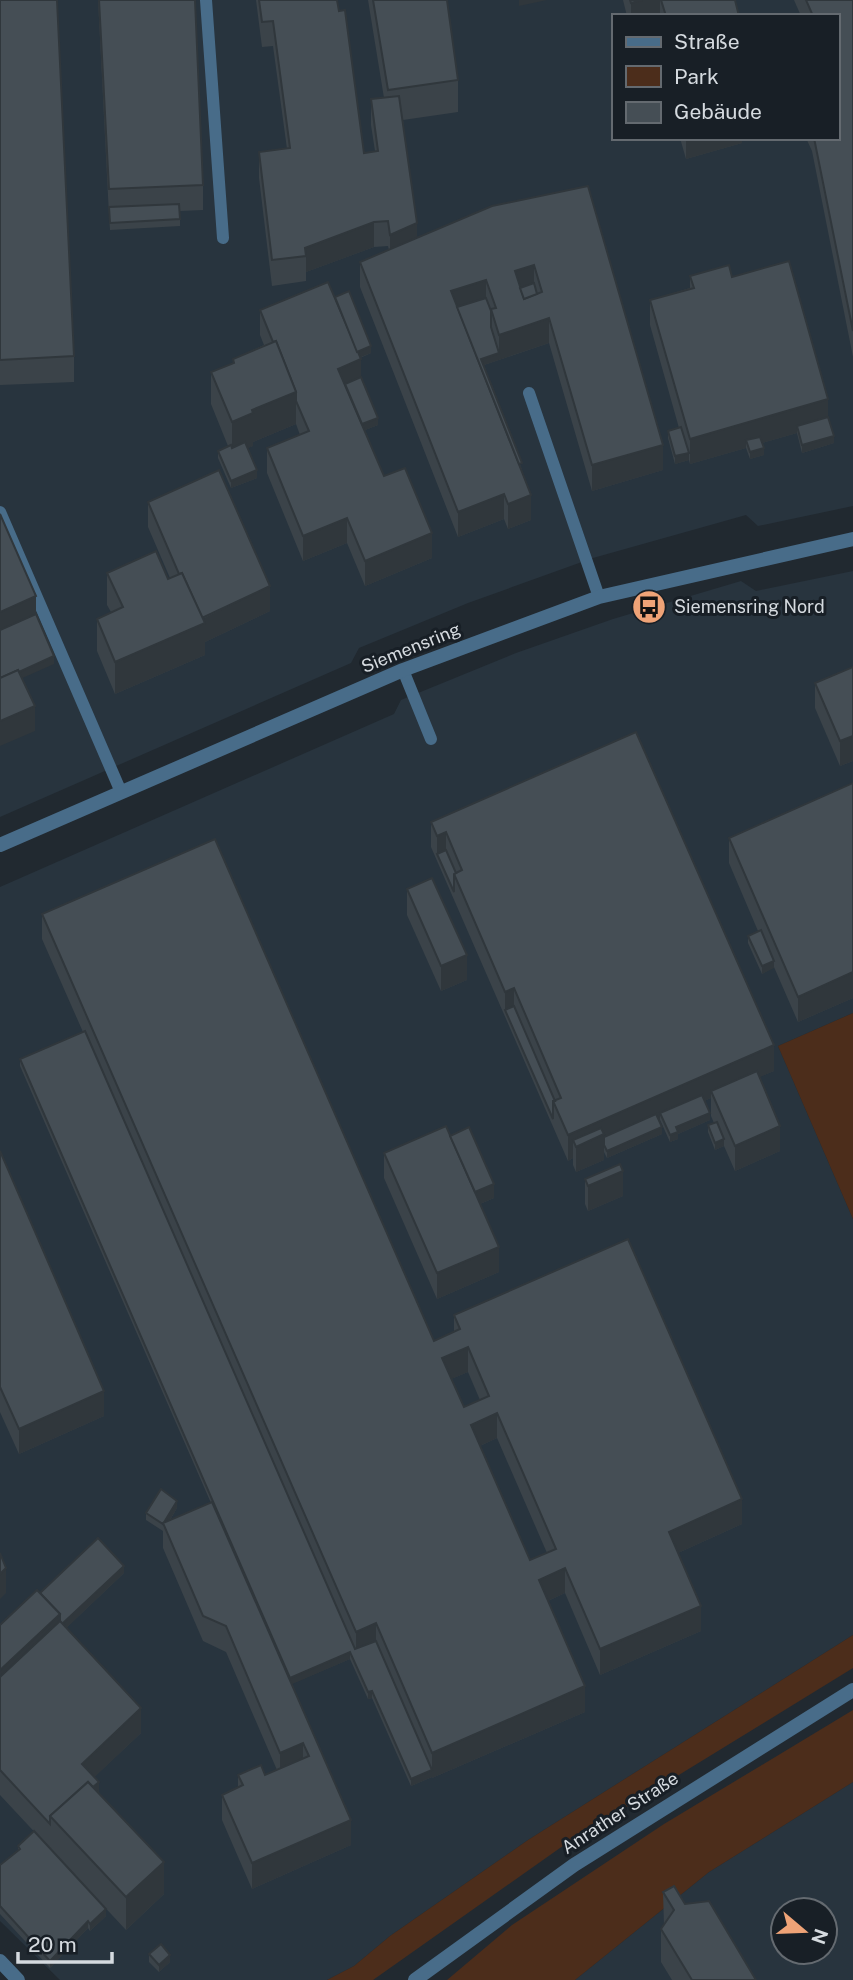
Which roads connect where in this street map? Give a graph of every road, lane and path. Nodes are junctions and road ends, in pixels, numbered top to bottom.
1 (206, 0) edge
2 (223, 238) dead end
3 (529, 393) dead end
4 (0, 512) edge
5 (853, 539) edge
6 (599, 597) junction
7 (403, 670) junction
8 (431, 739) dead end
9 (121, 792) junction
10 (0, 845) edge
11 (853, 1690) edge
12 (0, 1961) edge
13 (18, 1980) edge
14 (415, 1980) edge

1 - 2 lane
3 - 6 lane
4 - 9 lane
5 - 6 street, Siemensring
6 - 7 street, Siemensring
7 - 8 lane
7 - 9 street, Siemensring
9 - 10 street, Siemensring
11 - 14 street, Anrather Straße
12 - 13 street

